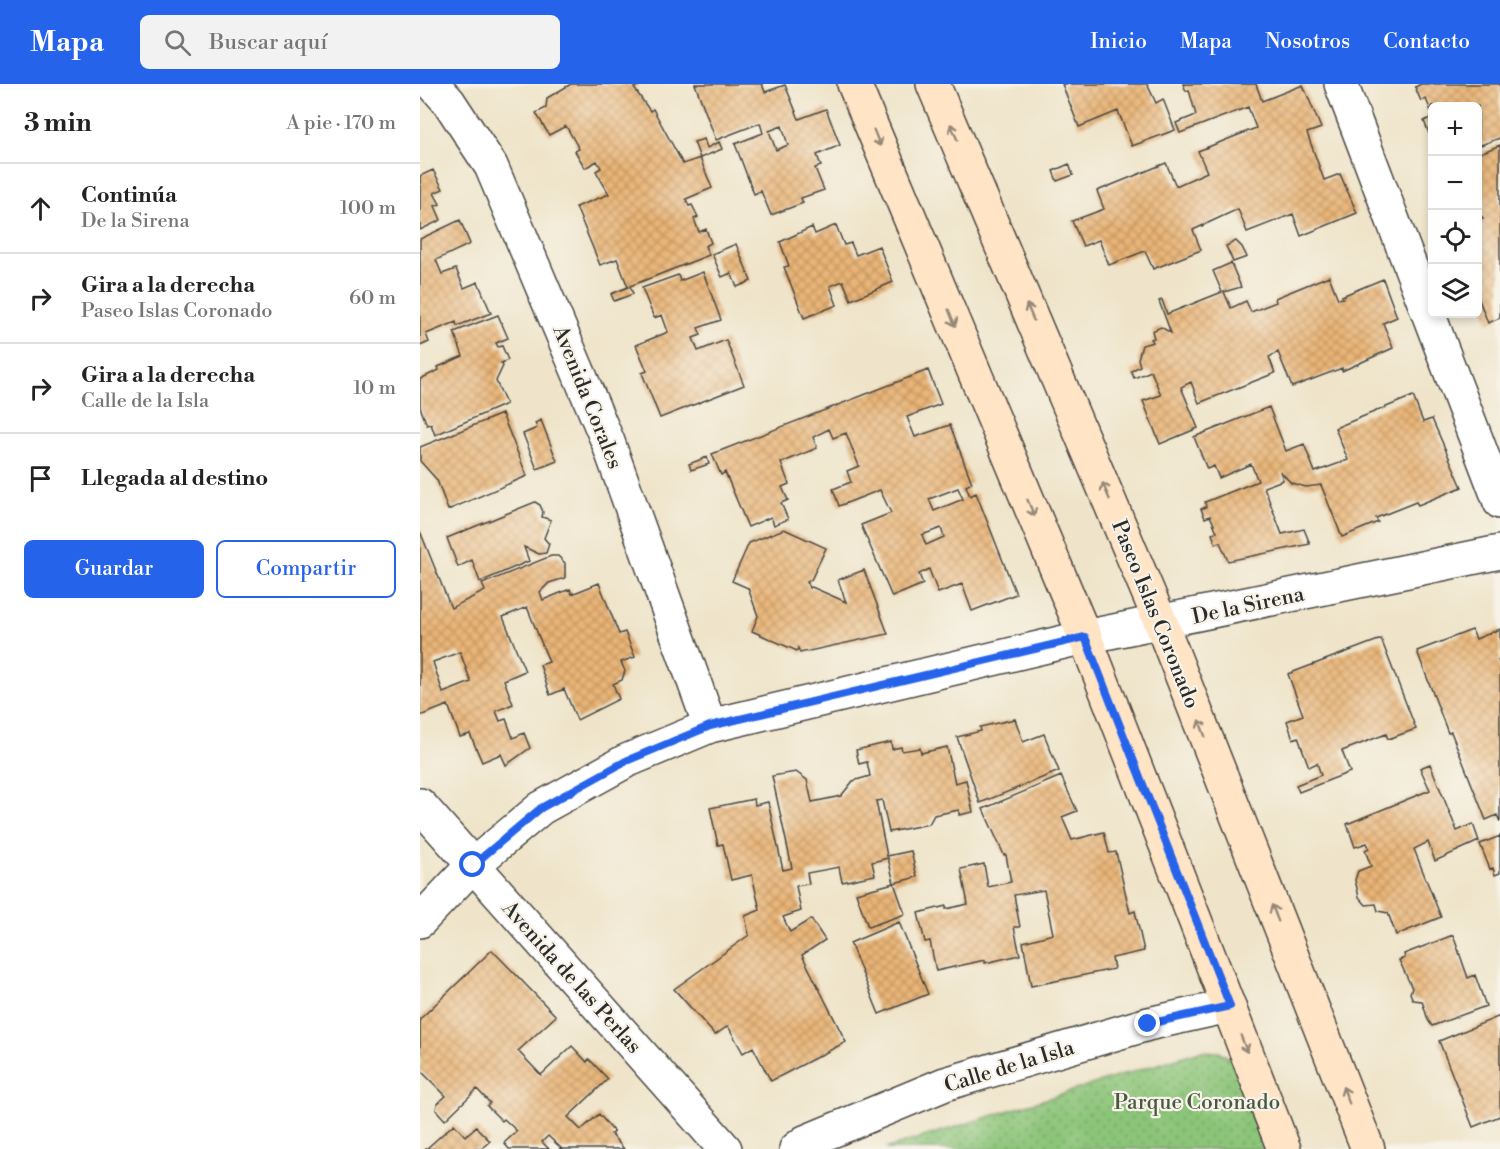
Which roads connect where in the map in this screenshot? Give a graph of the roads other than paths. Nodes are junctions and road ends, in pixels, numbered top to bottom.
1 (433, 84) edge
2 (854, 84) edge
3 (933, 84) edge
4 (1341, 84) edge
5 (1500, 502) edge
6 (1500, 552) edge
7 (1161, 623) junction
8 (1085, 637) junction
9 (710, 726) junction
10 (420, 805) edge
11 (473, 865) junction
12 (420, 921) edge
13 (1230, 1006) junction
14 (725, 1149) edge
15 (796, 1149) edge
16 (1284, 1149) edge
17 (1368, 1149) edge

1 - 9 street, Avenida Corales
2 -> 8 street
7 -> 3 street, Paseo Islas Coronado
4 - 5 street
6 - 7 street, De la Sirena
7 - 8 street, De la Sirena
17 -> 7 street, Paseo Islas Coronado
8 - 9 street, De la Sirena
8 - 13 street
9 - 11 street, De la Sirena
10 - 11 street, Avenida de las Perlas
11 - 12 street, De la Sirena
11 - 14 street, Avenida de las Perlas
13 - 15 street, Calle de la Isla
13 -> 16 street

